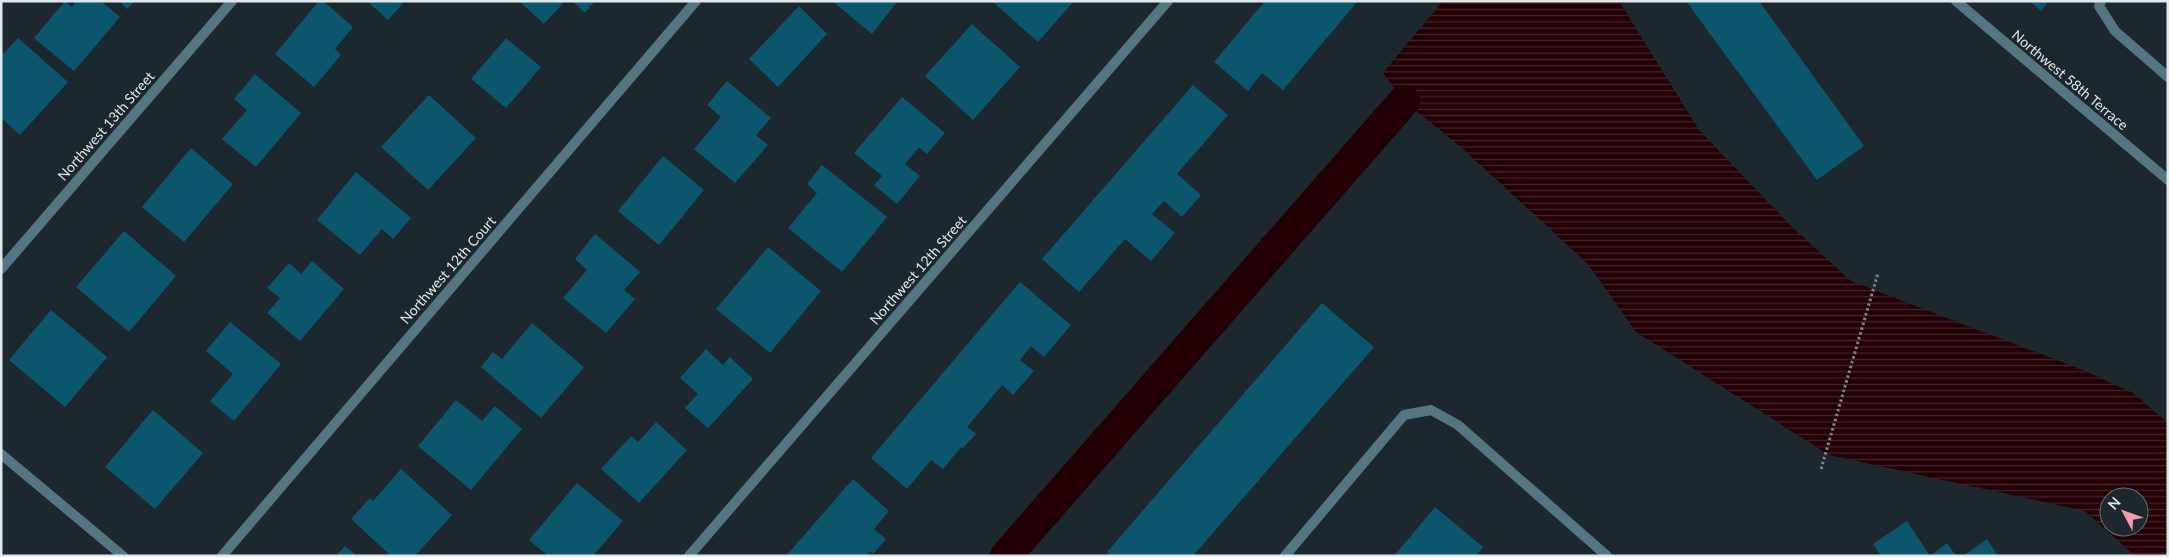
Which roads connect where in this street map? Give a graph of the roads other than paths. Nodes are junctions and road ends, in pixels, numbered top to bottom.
1 (232, 1) edge
2 (696, 1) edge
3 (1168, 1) edge
4 (1956, 1) edge
5 (2101, 1) edge
6 (2168, 77) edge
7 (2168, 180) edge
8 (1, 269) edge
9 (1, 454) edge
10 (123, 556) edge
11 (222, 556) edge
12 (690, 556) edge
13 (1285, 556) edge
14 (1607, 556) edge

1 - 8 street, Northwest 13th Street
2 - 11 street, Northwest 12th Court
3 - 12 street, Northwest 12th Street
4 - 7 street, Northwest 58th Terrace
5 - 6 street
9 - 10 street
13 - 14 street

